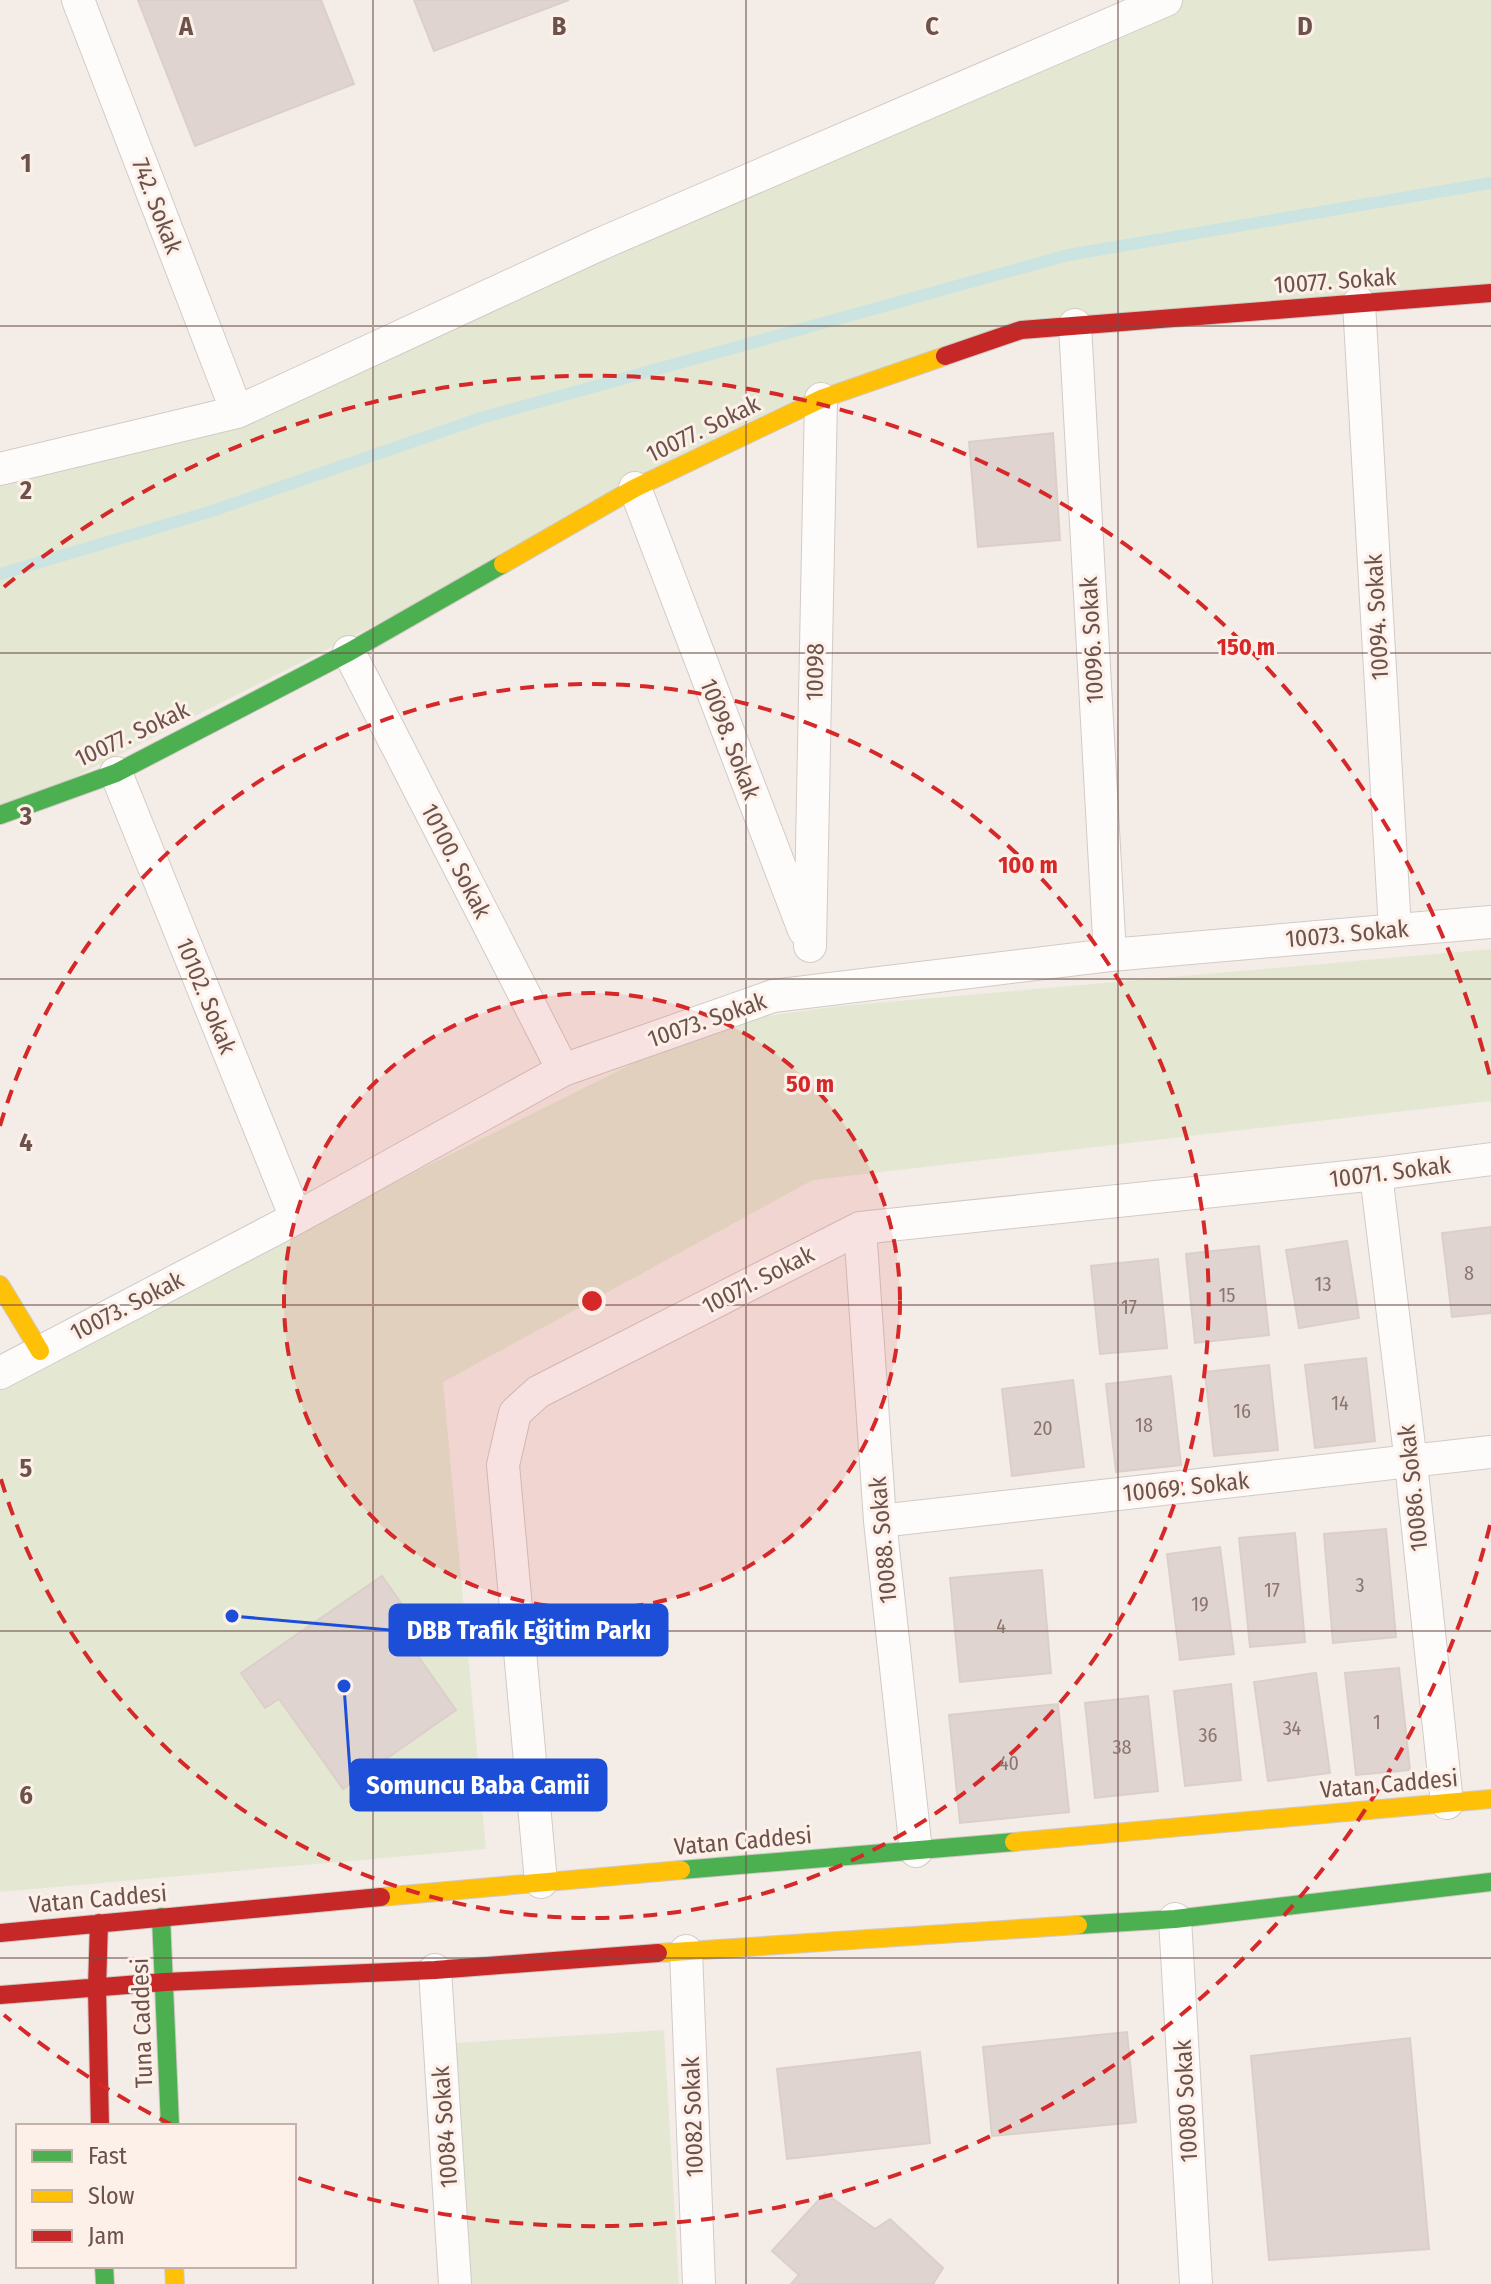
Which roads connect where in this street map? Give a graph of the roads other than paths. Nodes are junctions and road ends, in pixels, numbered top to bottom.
1 (78, 0) edge
2 (1166, 0) edge
3 (1491, 293) edge
4 (1359, 303) junction
5 (1075, 325) junction
6 (821, 399) junction
7 (237, 412) junction
8 (0, 469) edge
9 (635, 488) junction
10 (349, 652) junction
11 (116, 773) junction
12 (0, 815) edge
13 (1491, 922) edge
14 (1395, 930) junction
15 (810, 946) junction
16 (1110, 955) junction
17 (822, 991) junction
18 (563, 1070) junction
19 (1491, 1159) edge
20 (1376, 1174) junction
21 (296, 1218) junction
22 (860, 1228) junction
23 (0, 1285) edge
24 (40, 1351) junction
25 (0, 1373) edge
26 (1491, 1452) edge
27 (1411, 1463) junction
28 (880, 1521) junction
29 (1491, 1799) edge
30 (1447, 1803) junction
31 (916, 1851) junction
32 (541, 1882) junction
33 (1491, 1882) edge
34 (161, 1917) junction
35 (1175, 1919) junction
36 (99, 1923) junction
37 (0, 1933) edge
38 (686, 1951) junction
39 (435, 1970) junction
40 (165, 1982) junction
41 (97, 1988) junction
42 (0, 1995) edge
43 (100, 2124) edge
44 (170, 2124) edge
45 (455, 2284) edge
46 (699, 2284) edge
47 (1196, 2284) edge

1 - 7 street, 742. Sokak
2 - 7 street
3 - 4 street, 10077. Sokak
4 - 5 street, 10077. Sokak
4 - 14 street, 10094. Sokak
5 - 6 street, 10077. Sokak
5 - 16 street, 10096. Sokak
6 - 9 street, 10077. Sokak
6 - 15 street, 10098
7 - 8 street
9 - 10 street, 10077. Sokak
9 - 15 street, 10098. Sokak
10 - 11 street, 10077. Sokak
10 - 18 street, 10100. Sokak
11 - 12 street, 10077. Sokak
11 - 21 street, 10102. Sokak
13 - 14 street, 10073. Sokak
14 - 16 street, 10073. Sokak
15 - 17 street, 10098. Sokak
16 - 17 street, 10073. Sokak
17 - 18 street, 10073. Sokak
18 - 21 street, 10073. Sokak
19 - 20 street, 10071. Sokak
20 - 22 street, 10071. Sokak
20 - 27 street, 10086. Sokak
21 - 24 street, 10073. Sokak
22 - 28 street, 10088. Sokak
22 - 32 street, 10071. Sokak
23 - 24 street
24 - 25 street, 10073. Sokak
26 - 27 street, 10069. Sokak
27 - 28 street, 10069. Sokak
27 - 30 street, 10086. Sokak
28 - 31 street, 10088. Sokak
29 - 30 street, Vatan Caddesi
30 - 31 street, Vatan Caddesi
31 - 32 street, Vatan Caddesi
32 - 34 street, Vatan Caddesi
33 - 35 street
34 - 36 street, Vatan Caddesi
34 - 40 street, Tuna Caddesi
35 - 38 street
35 - 47 street, 10080 Sokak
36 - 37 street, Vatan Caddesi
36 - 41 street, Tuna Caddesi
38 - 39 street
38 - 46 street, 10082 Sokak
39 - 40 street
39 - 45 street, 10084 Sokak
40 - 41 street
40 - 44 street, Tuna Caddesi
41 - 42 street
41 - 43 street, Tuna Caddesi

